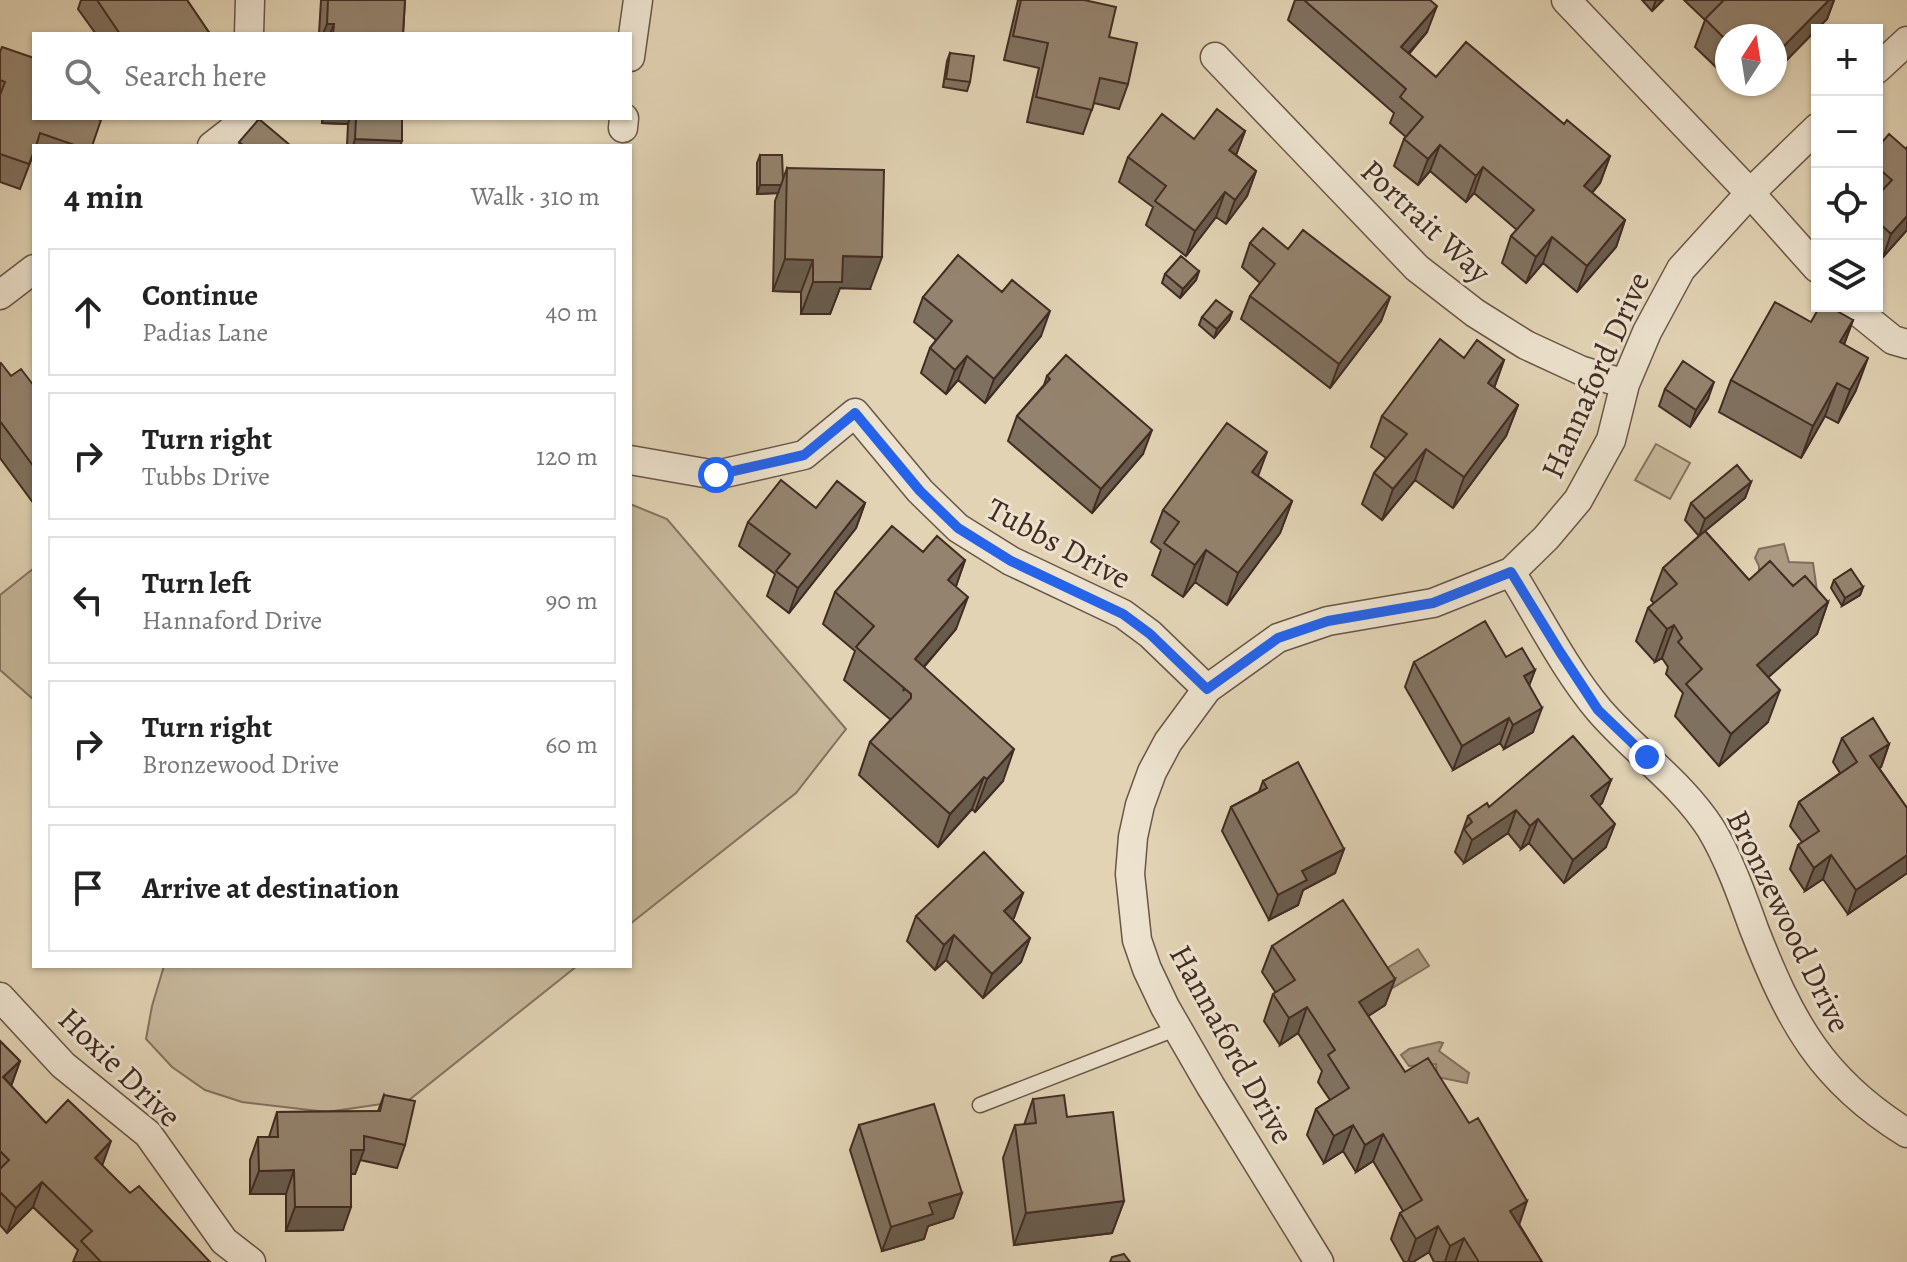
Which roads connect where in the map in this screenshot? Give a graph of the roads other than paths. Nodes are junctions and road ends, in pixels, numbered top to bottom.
1 (250, 0) edge
2 (638, 0) edge
3 (1566, 0) edge
4 (249, 32) edge
5 (1907, 41) edge
6 (632, 43) edge
7 (1215, 57) dead end
8 (1883, 63) edge
9 (241, 120) edge
10 (1811, 134) edge
11 (215, 144) edge
12 (1750, 193) junction
13 (1811, 261) edge
14 (32, 271) edge
15 (0, 295) edge
16 (1858, 312) edge
17 (1907, 344) edge
18 (1625, 384) junction
19 (632, 460) edge
20 (1511, 572) junction
21 (1207, 689) junction
22 (0, 997) edge
23 (1178, 1028) junction
24 (980, 1105) dead end
25 (1907, 1133) edge
26 (251, 1262) edge
27 (1319, 1262) edge

1 - 4 street
2 - 6 street
3 - 12 street
5 - 8 street
7 - 18 street, Portrait Way
9 - 11 street
10 - 12 street, Hannaford Drive
12 - 13 street
12 - 18 street, Hannaford Drive
14 - 15 street
16 - 17 street
18 - 20 street, Hannaford Drive
19 - 21 street, Tubbs Drive
20 - 21 street, Hannaford Drive
20 - 25 street, Bronzewood Drive
21 - 23 street, Hannaford Drive
22 - 26 street, Hoxie Drive
23 - 24 lane
23 - 27 street, Hannaford Drive

